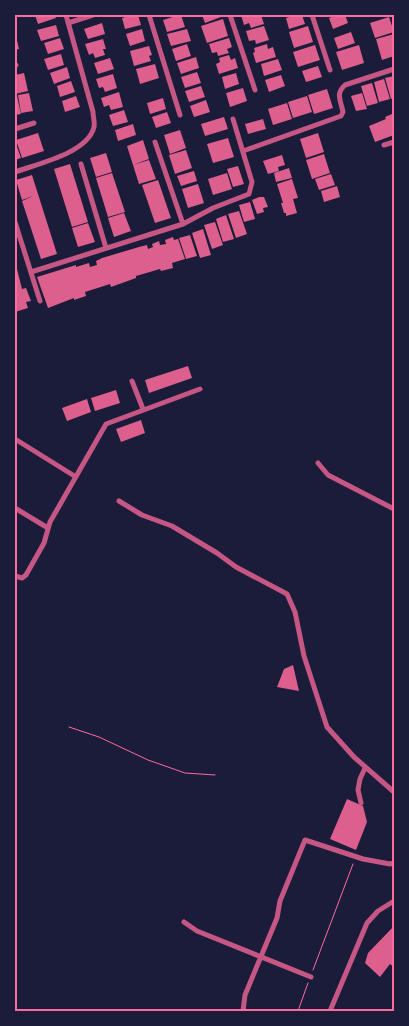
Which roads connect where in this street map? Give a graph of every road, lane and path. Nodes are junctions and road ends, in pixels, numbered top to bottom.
1 (66, 15) edge
2 (93, 15) edge
3 (148, 15) edge
4 (230, 15) edge
5 (312, 15) edge
6 (68, 23) junction
7 (394, 69) edge
8 (330, 70) dead end
9 (255, 90) dead end
10 (180, 115) dead end
11 (233, 119) dead end
12 (34, 123) dead end
13 (15, 129) edge
14 (155, 142) dead end
15 (394, 142) edge
16 (384, 145) dead end
17 (243, 150) junction
18 (81, 164) dead end
19 (15, 172) edge
20 (15, 222) edge
21 (183, 224) junction
22 (106, 248) junction
23 (31, 272) junction
24 (40, 301) dead end
25 (132, 381) dead end
26 (200, 389) dead end
27 (143, 409) junction
28 (15, 439) edge
29 (318, 463) dead end
30 (76, 477) junction
31 (119, 502) dead end
32 (15, 508) edge
33 (394, 509) edge
34 (48, 528) junction
35 (15, 576) edge
36 (69, 727) dead end
37 (366, 768) junction
38 (215, 775) dead end
39 (394, 792) edge
40 (361, 803) dead end
41 (356, 857) junction
42 (394, 863) edge
43 (394, 901) edge
44 (184, 922) dead end
45 (261, 957) junction
46 (311, 977) junction
47 (243, 1011) edge
48 (298, 1011) edge
49 (330, 1011) edge

1 - 6 street
2 - 6 street
3 - 10 street
4 - 9 street
5 - 8 street
6 - 19 street
7 - 17 street
11 - 17 street
12 - 13 street
14 - 21 street
15 - 16 street
17 - 21 street
18 - 22 street
20 - 23 street
21 - 22 street
22 - 23 street
23 - 24 street
25 - 27 street
26 - 27 street
27 - 30 street
28 - 30 street
29 - 33 street
30 - 34 street
31 - 37 street
32 - 34 street
34 - 35 street
36 - 38 path
37 - 39 street
37 - 40 street
41 - 42 street
41 - 45 street
41 - 46 path
43 - 49 street
44 - 45 street
45 - 46 street
45 - 47 street
46 - 48 path

